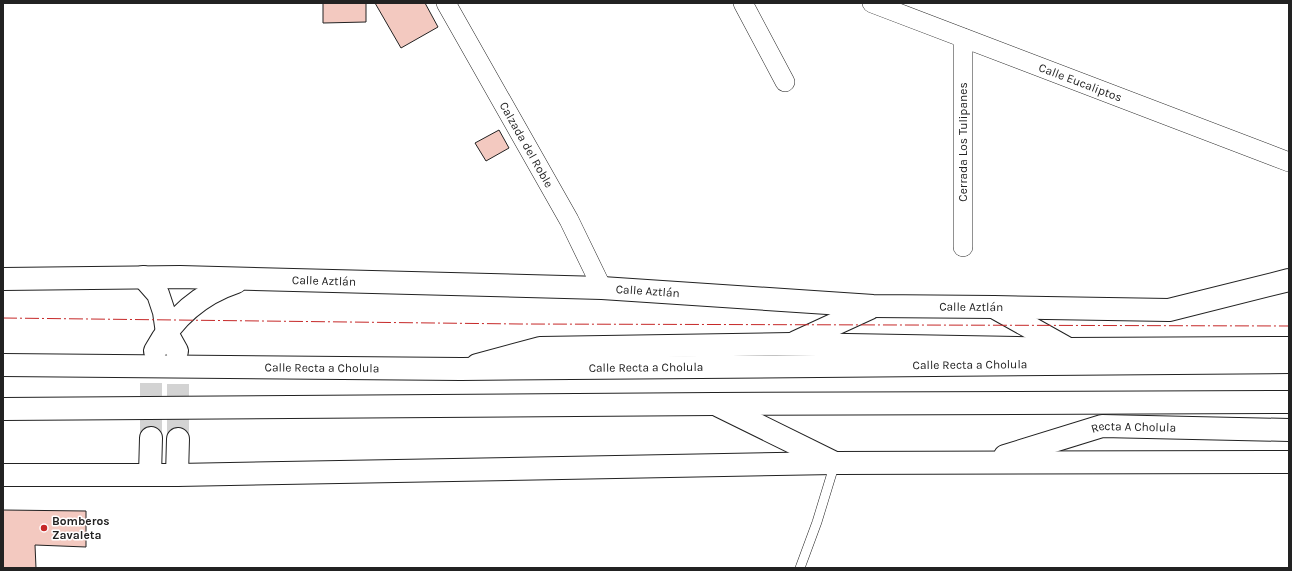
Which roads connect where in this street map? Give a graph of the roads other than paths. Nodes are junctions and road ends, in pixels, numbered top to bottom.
1 (446, 3) edge
2 (743, 3) edge
3 (872, 3) edge
4 (963, 38) junction
5 (785, 82) dead end
6 (1289, 162) edge
7 (963, 247) dead end
8 (143, 278) junction
9 (3, 279) edge
10 (246, 279) junction
11 (1289, 280) edge
12 (602, 288) junction
13 (873, 306) junction
14 (994, 307) junction
15 (172, 342) junction
16 (791, 344) junction
17 (1289, 348) edge
18 (1067, 349) junction
19 (155, 351) dead end
20 (1289, 362) edge
21 (3, 365) edge
22 (461, 369) junction
23 (1289, 402) edge
24 (714, 404) junction
25 (3, 409) edge
26 (1289, 430) edge
27 (150, 438) tunnel mouth
28 (178, 439) tunnel mouth
29 (983, 462) junction
30 (1289, 462) edge
31 (835, 463) junction
32 (177, 474) junction
33 (3, 475) edge
34 (150, 475) junction
35 (800, 568) edge

1 - 12 street, Calzada del Roble
2 - 5 street
3 - 4 street, Calle Eucaliptos
4 - 6 street, Calle Eucaliptos
4 - 7 street, Cerrada Los Tulipanes
8 - 9 main road, Calle Aztlán
8 - 10 main road, Calle Aztlán
8 - 15 main road
10 - 12 main road, Calle Aztlán
10 - 15 main road
11 - 14 main road, Calle Aztlán
12 - 13 main road, Calle Aztlán
13 - 14 main road, Calle Aztlán
13 - 16 main road
14 - 18 main road
15 - 19 main road
16 - 18 main road
16 - 22 main road
17 - 18 main road
20 - 22 main road, Calle Recta a Cholula
21 - 22 main road, Calle Recta a Cholula
23 - 24 main road
24 - 25 main road
24 - 31 main road
26 - 29 main road, Recta A Cholula
27 - 34 main road
28 - 32 main road
29 - 30 main road
29 - 31 main road
31 - 32 main road
31 - 35 lane
32 - 34 main road
33 - 34 main road

